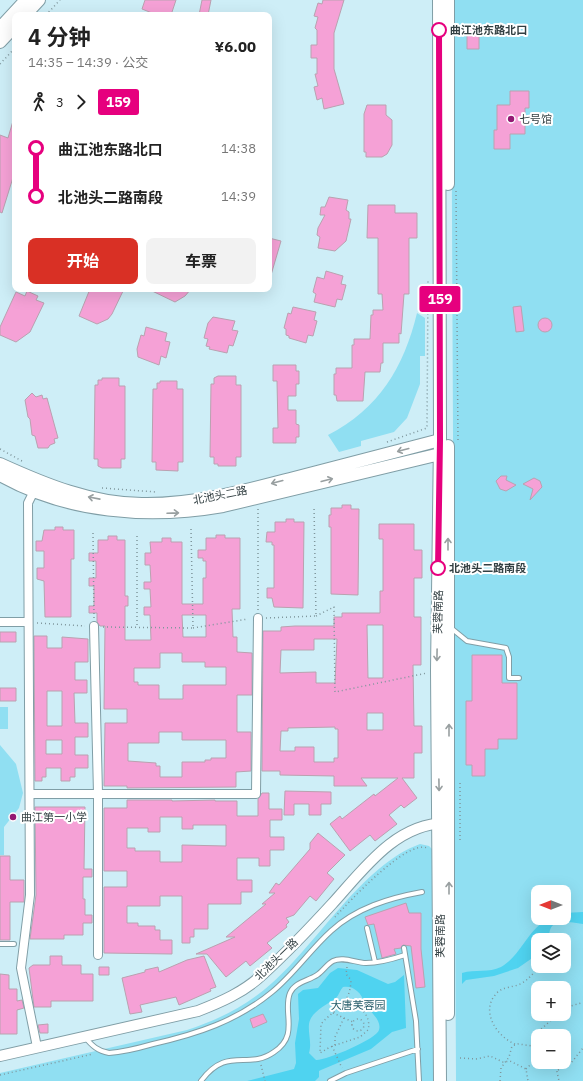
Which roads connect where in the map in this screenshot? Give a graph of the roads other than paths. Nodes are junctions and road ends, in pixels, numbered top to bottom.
1 (26, 0) edge
2 (39, 0) edge
3 (439, 0) edge
4 (448, 0) edge
5 (15, 12) edge
6 (28, 12) edge
7 (12, 15) edge
8 (0, 28) edge
9 (12, 29) edge
10 (0, 42) edge
11 (440, 440) junction
12 (440, 454) junction
13 (0, 464) edge
14 (0, 475) edge
15 (34, 491) junction
16 (258, 618) road end
17 (0, 622) edge
18 (28, 622) junction
19 (94, 626) road end
20 (448, 626) junction
21 (519, 678) dead end
22 (30, 794) junction
23 (98, 794) junction
24 (444, 823) junction
25 (422, 892) dead end
26 (367, 928) dead end
27 (0, 944) edge
28 (14, 944) dead end
29 (404, 948) dead end
30 (98, 955) dead end
31 (405, 955) junction
32 (375, 962) junction
33 (84, 1036) junction
34 (37, 1047) junction
35 (418, 1049) junction
36 (0, 1056) edge
37 (201, 1081) edge
38 (330, 1081) edge
39 (419, 1081) edge
40 (440, 1081) edge
41 (448, 1081) edge

1 - 5 main road
2 - 6 main road
3 - 11 main road, 芙蓉南路
20 -> 4 main road, 芙蓉南路
7 - 8 main road
9 - 10 main road
11 - 12 main road, 芙蓉南路
11 -> 13 main road, 北池头二路
15 -> 12 main road, 北池头二路
12 -> 24 main road, 芙蓉南路
14 - 15 main road, 北池头二路
15 - 18 street
16 - 23 street
17 - 18 street
18 - 22 street
19 - 23 street
20 - 21 lane
24 -> 20 main road, 芙蓉南路
22 - 23 street
22 - 34 street
23 - 30 street
24 - 33 street, 北池头一路
24 - 40 main road, 芙蓉南路
41 -> 24 main road, 芙蓉南路
25 - 33 lane
26 - 32 lane
27 - 28 lane
29 - 31 lane
31 - 32 lane
31 - 35 lane
32 - 37 lane
33 - 34 street, 北池头一路
34 - 36 street, 北池头一路
35 - 38 lane
35 - 39 lane

